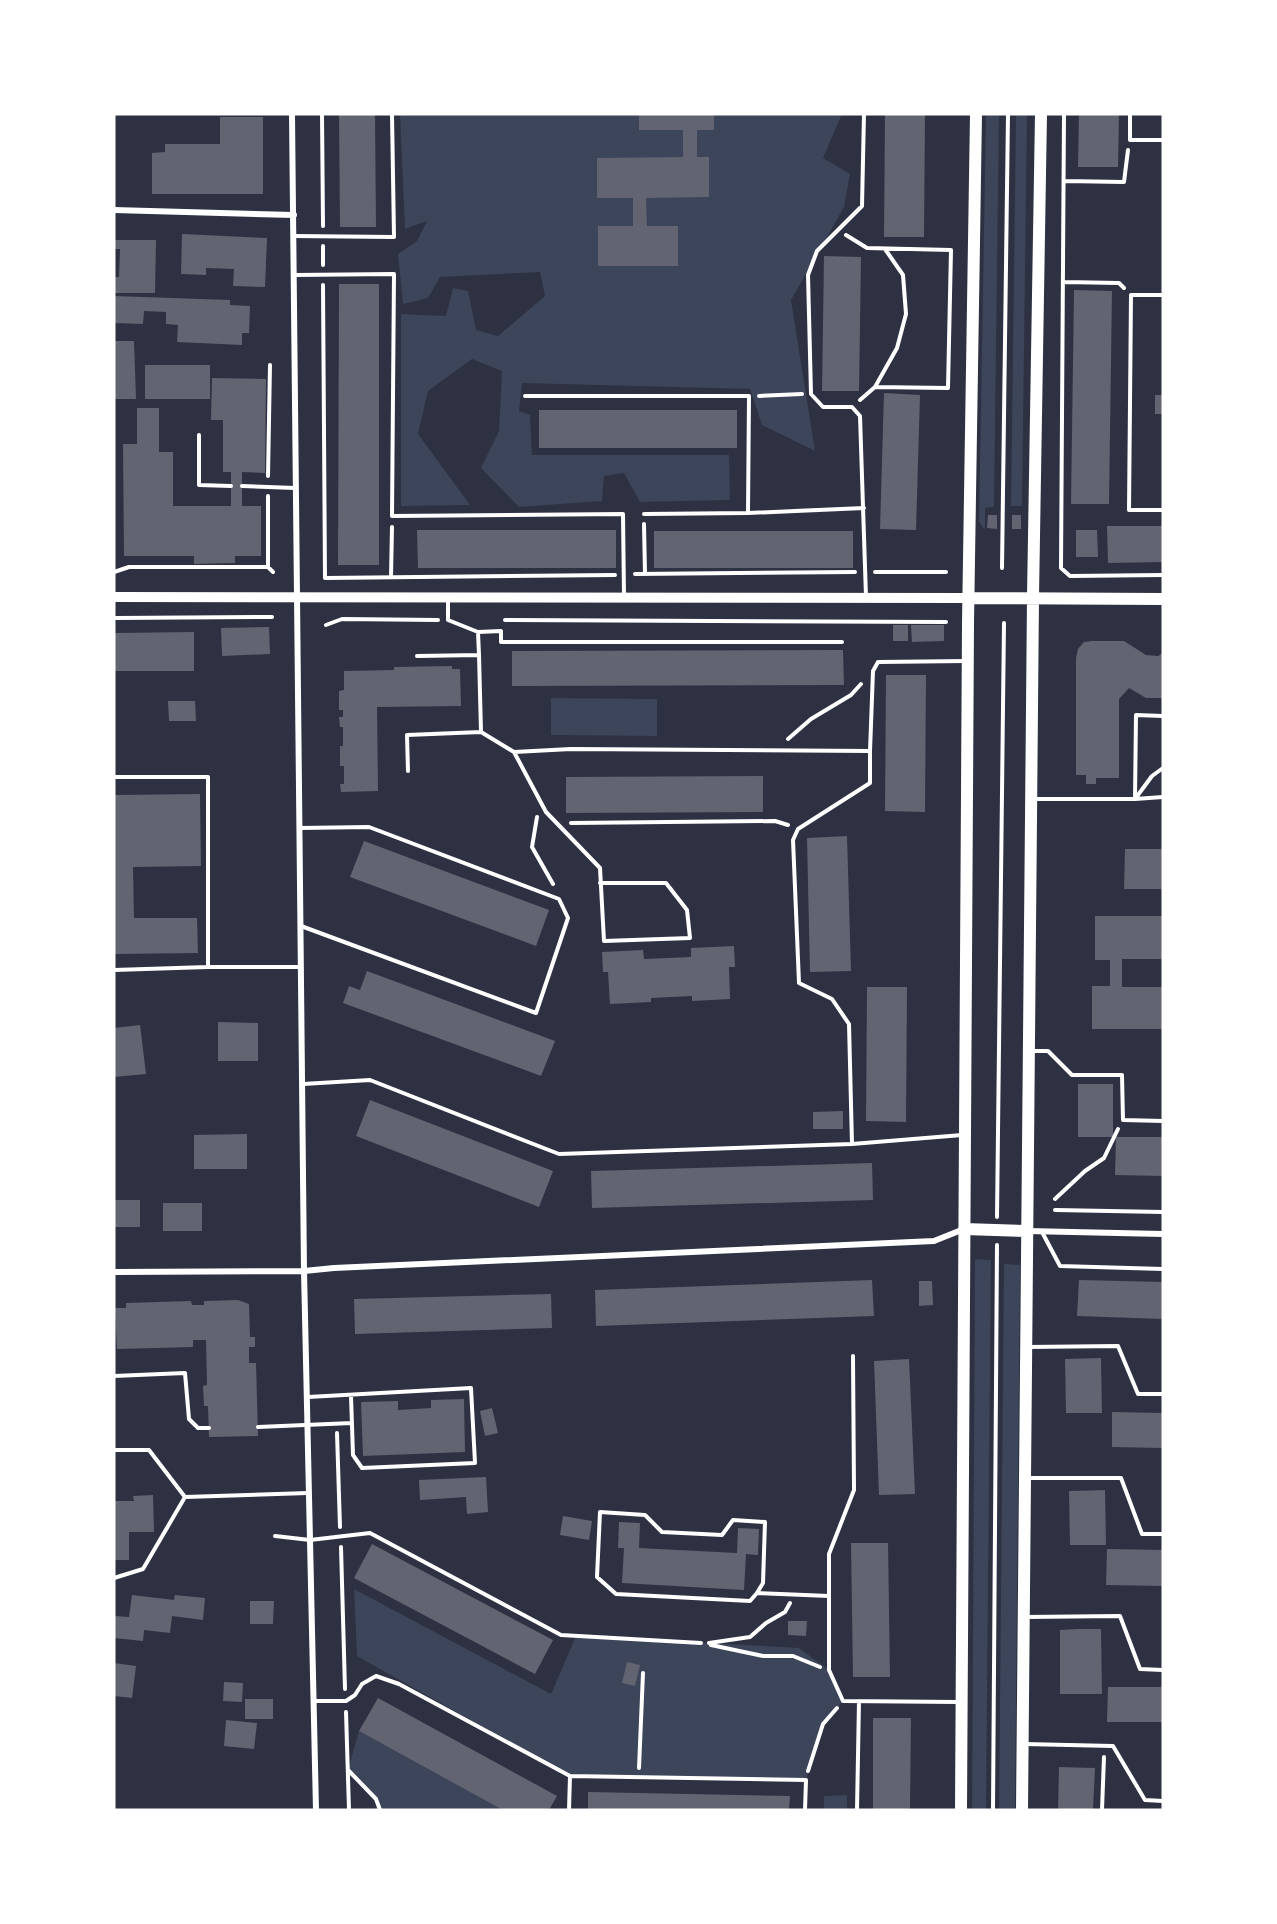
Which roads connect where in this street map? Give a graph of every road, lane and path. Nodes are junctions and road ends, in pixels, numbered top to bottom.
1 (292, 114) edge
2 (322, 114) edge
3 (392, 114) edge
4 (864, 114) edge
5 (976, 114) edge
6 (1008, 114) edge
7 (1041, 114) edge
8 (1064, 114) edge
9 (1130, 114) edge
10 (1130, 140) junction
11 (1163, 140) edge
12 (1064, 181) junction
13 (114, 210) edge
14 (294, 215) junction
15 (838, 230) junction
16 (294, 236) junction
17 (323, 237) junction
18 (885, 248) junction
19 (294, 275) junction
20 (323, 275) junction
21 (1064, 282) junction
22 (1131, 295) junction
23 (1163, 295) edge
24 (270, 365) dead end
25 (875, 387) junction
26 (811, 393) junction
27 (525, 396) dead end
28 (749, 396) junction
29 (852, 407) junction
30 (199, 435) dead end
31 (231, 486) dead end
32 (242, 486) dead end
33 (268, 487) junction
34 (296, 488) junction
35 (864, 508) junction
36 (1163, 510) edge
37 (747, 513) junction
38 (644, 514) joint
39 (392, 516) junction
40 (268, 567) junction
41 (1002, 568) dead end
42 (114, 572) edge
43 (273, 572) dead end
44 (645, 574) dead end
45 (1163, 575) edge
46 (392, 577) dead end
47 (325, 578) dead end
48 (298, 596) junction
49 (114, 597) edge
50 (448, 597) junction
51 (624, 597) junction
52 (866, 597) junction
53 (1033, 597) junction
54 (968, 598) junction
55 (1163, 598) edge
56 (272, 617) dead end
57 (114, 618) edge
58 (448, 620) junction
59 (495, 620) dead end
60 (946, 622) dead end
61 (1004, 623) dead end
62 (326, 625) dead end
63 (478, 632) junction
64 (842, 642) dead end
65 (479, 655) junction
66 (417, 656) dead end
67 (967, 661) junction
68 (873, 671) junction
69 (1163, 716) edge
70 (481, 732) junction
71 (774, 751) junction
72 (870, 751) junction
73 (514, 752) junction
74 (1163, 768) edge
75 (408, 771) dead end
76 (114, 777) edge
77 (1163, 797) edge
78 (1031, 799) junction
79 (1135, 799) junction
80 (546, 812) junction
81 (556, 823) junction
82 (300, 828) junction
83 (798, 829) junction
84 (600, 883) junction
85 (553, 897) junction
86 (301, 926) junction
87 (208, 967) junction
88 (301, 967) junction
89 (114, 970) edge
90 (1029, 1051) junction
91 (303, 1084) junction
92 (1123, 1120) junction
93 (1163, 1121) edge
94 (965, 1135) junction
95 (852, 1144) junction
96 (1055, 1199) dead end
97 (1055, 1210) dead end
98 (1163, 1212) edge
99 (964, 1229) junction
100 (997, 1230) junction
101 (1027, 1231) junction
102 (1042, 1231) junction
103 (1163, 1234) edge
104 (1163, 1269) edge
105 (304, 1271) junction
106 (114, 1272) edge
107 (1026, 1347) junction
108 (853, 1356) dead end
109 (114, 1376) edge
110 (1163, 1394) edge
111 (351, 1396) junction
112 (308, 1397) junction
113 (352, 1423) junction
114 (308, 1425) junction
115 (258, 1427) dead end
116 (209, 1428) dead end
117 (337, 1433) dead end
118 (114, 1450) edge
119 (1025, 1478) junction
120 (309, 1493) junction
121 (185, 1497) junction
122 (1163, 1534) edge
123 (275, 1536) dead end
124 (340, 1536) junction
125 (310, 1540) junction
126 (114, 1578) edge
127 (757, 1593) junction
128 (795, 1595) junction
129 (829, 1596) junction
130 (1024, 1617) junction
131 (701, 1644) junction
132 (828, 1670) junction
133 (1163, 1670) edge
134 (643, 1673) dead end
135 (314, 1701) junction
136 (346, 1701) junction
137 (843, 1701) junction
138 (859, 1701) junction
139 (962, 1702) junction
140 (1023, 1744) junction
141 (1104, 1746) junction
142 (810, 1761) dead end
143 (348, 1770) junction
144 (570, 1776) junction
145 (639, 1777) junction
146 (1163, 1801) edge
147 (316, 1810) edge
148 (349, 1810) edge
149 (380, 1810) edge
150 (569, 1810) edge
151 (805, 1810) edge
152 (857, 1810) edge
153 (961, 1810) edge
154 (993, 1810) edge
155 (1022, 1810) edge
156 (1102, 1810) edge

1 - 14 street
2 - 17 path
3 - 17 lane
4 - 15 lane
5 - 54 main road
6 - 41 path
7 - 53 main road
8 - 12 path
9 - 10 lane
10 - 11 lane
10 - 12 path
12 - 21 path
13 - 14 street
14 - 16 street
15 - 18 path
15 - 26 lane
16 - 17 lane
16 - 19 street
17 - 20 path
18 - 25 path
18 - 25 path
19 - 20 lane
19 - 34 street
20 - 39 lane
20 - 47 path
21 - 22 path
21 - 45 path
22 - 23 lane
22 - 36 lane
24 - 33 path
25 - 29 path
26 - 28 path
26 - 29 lane
27 - 28 lane
28 - 37 lane
29 - 35 lane
30 - 31 lane
32 - 33 lane
33 - 34 lane
33 - 40 path
34 - 48 street
35 - 37 lane
35 - 52 lane
37 - 38 lane
38 - 44 path
39 - 46 path
39 - 51 lane
40 - 42 path
40 - 43 path
48 - 49 street
48 - 50 street
48 - 82 street
50 - 51 street
50 - 58 lane
51 - 52 street
52 - 54 street
53 - 54 main road
53 - 55 main road
53 - 78 main road
54 - 67 main road
56 - 57 path
58 - 62 path
58 - 63 lane
59 - 60 path
61 - 100 path
63 - 64 lane
63 - 65 lane
65 - 66 lane
65 - 70 lane
67 - 68 lane
67 - 94 main road
68 - 71 path
68 - 72 lane
69 - 79 lane
70 - 73 lane
70 - 75 lane
71 - 72 lane
71 - 73 lane
72 - 83 lane
73 - 80 lane
74 - 79 lane
76 - 87 lane
77 - 79 lane
78 - 79 lane
78 - 90 main road
80 - 81 lane
80 - 85 path
81 - 83 path
81 - 84 lane
82 - 85 lane
82 - 86 street
83 - 95 lane
84 - 84 lane
85 - 86 lane
86 - 88 street
87 - 88 lane
87 - 89 lane
88 - 91 street
90 - 92 lane
90 - 101 main road
91 - 95 lane
91 - 105 street
92 - 93 lane
92 - 96 path
94 - 95 lane
94 - 99 main road
97 - 98 path
99 - 100 main road
99 - 105 street
99 - 139 main road
100 - 101 main road
100 - 154 path
101 - 102 street
101 - 107 main road
102 - 103 street
102 - 104 lane
105 - 106 street
105 - 112 street
107 - 110 lane
107 - 119 main road
108 - 129 lane
109 - 116 lane
111 - 112 lane
111 - 113 lane
111 - 113 lane
112 - 114 street
113 - 114 lane
114 - 115 lane
114 - 120 street
117 - 124 path
118 - 121 lane
119 - 122 lane
119 - 130 main road
120 - 121 lane
120 - 125 street
121 - 126 lane
123 - 125 lane
124 - 125 lane
124 - 131 lane
124 - 136 path
125 - 135 street
127 - 127 lane
127 - 128 lane
128 - 129 lane
128 - 131 path
129 - 132 lane
130 - 133 lane
130 - 140 main road
131 - 132 path
132 - 137 lane
134 - 145 path
135 - 136 lane
135 - 147 street
136 - 143 path
136 - 144 lane
137 - 138 lane
137 - 142 path
138 - 139 lane
138 - 152 lane
139 - 153 main road
140 - 141 lane
140 - 155 main road
141 - 146 lane
141 - 156 path
143 - 148 path
143 - 149 path
144 - 145 lane
144 - 150 lane
145 - 151 lane

